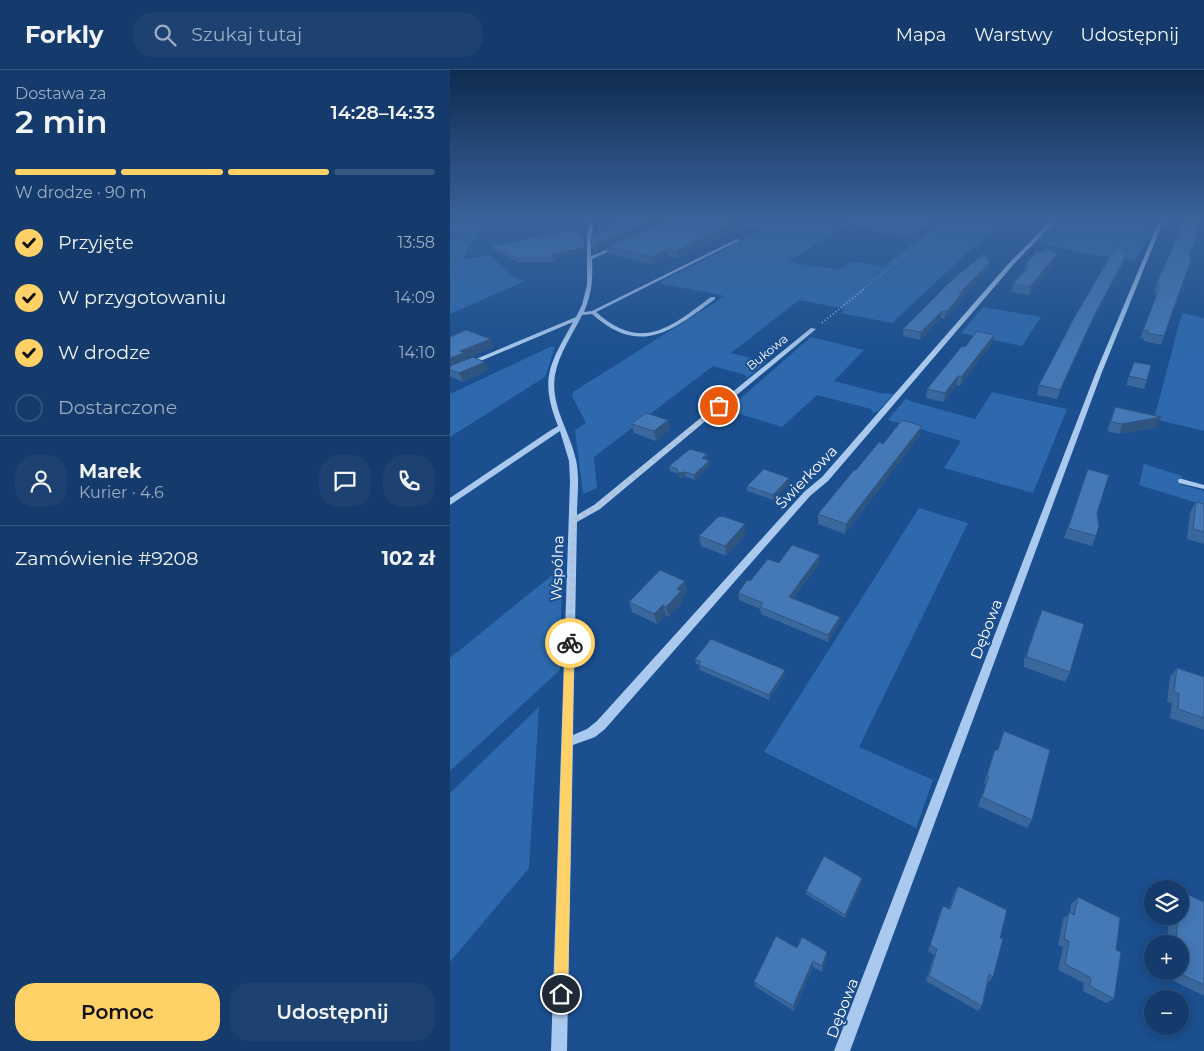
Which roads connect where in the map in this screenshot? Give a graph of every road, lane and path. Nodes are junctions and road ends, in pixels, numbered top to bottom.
1 (590, 265) edge
2 (688, 265) edge
3 (893, 265) edge
4 (1010, 265) edge
5 (1143, 265) edge
6 (713, 298) dead end
7 (593, 312) junction
8 (578, 316) junction
9 (813, 329) joint
10 (450, 372) edge
11 (562, 427) junction
12 (1182, 481) dead end
13 (1204, 487) edge
14 (450, 502) edge
15 (574, 520) junction
16 (567, 742) junction
17 (560, 1051) edge
18 (842, 1051) edge

1 - 8 street, Wspólna
2 - 7 street
3 - 9 path
4 - 16 street, Świerkowa
5 - 18 street, Dębowa
6 - 7 lane
7 - 8 street
8 - 10 street
8 - 11 street, Wspólna
9 - 15 street, Bukowa
11 - 14 street
11 - 15 street, Wspólna
12 - 13 street
15 - 16 street, Wspólna
16 - 17 street, Wspólna

